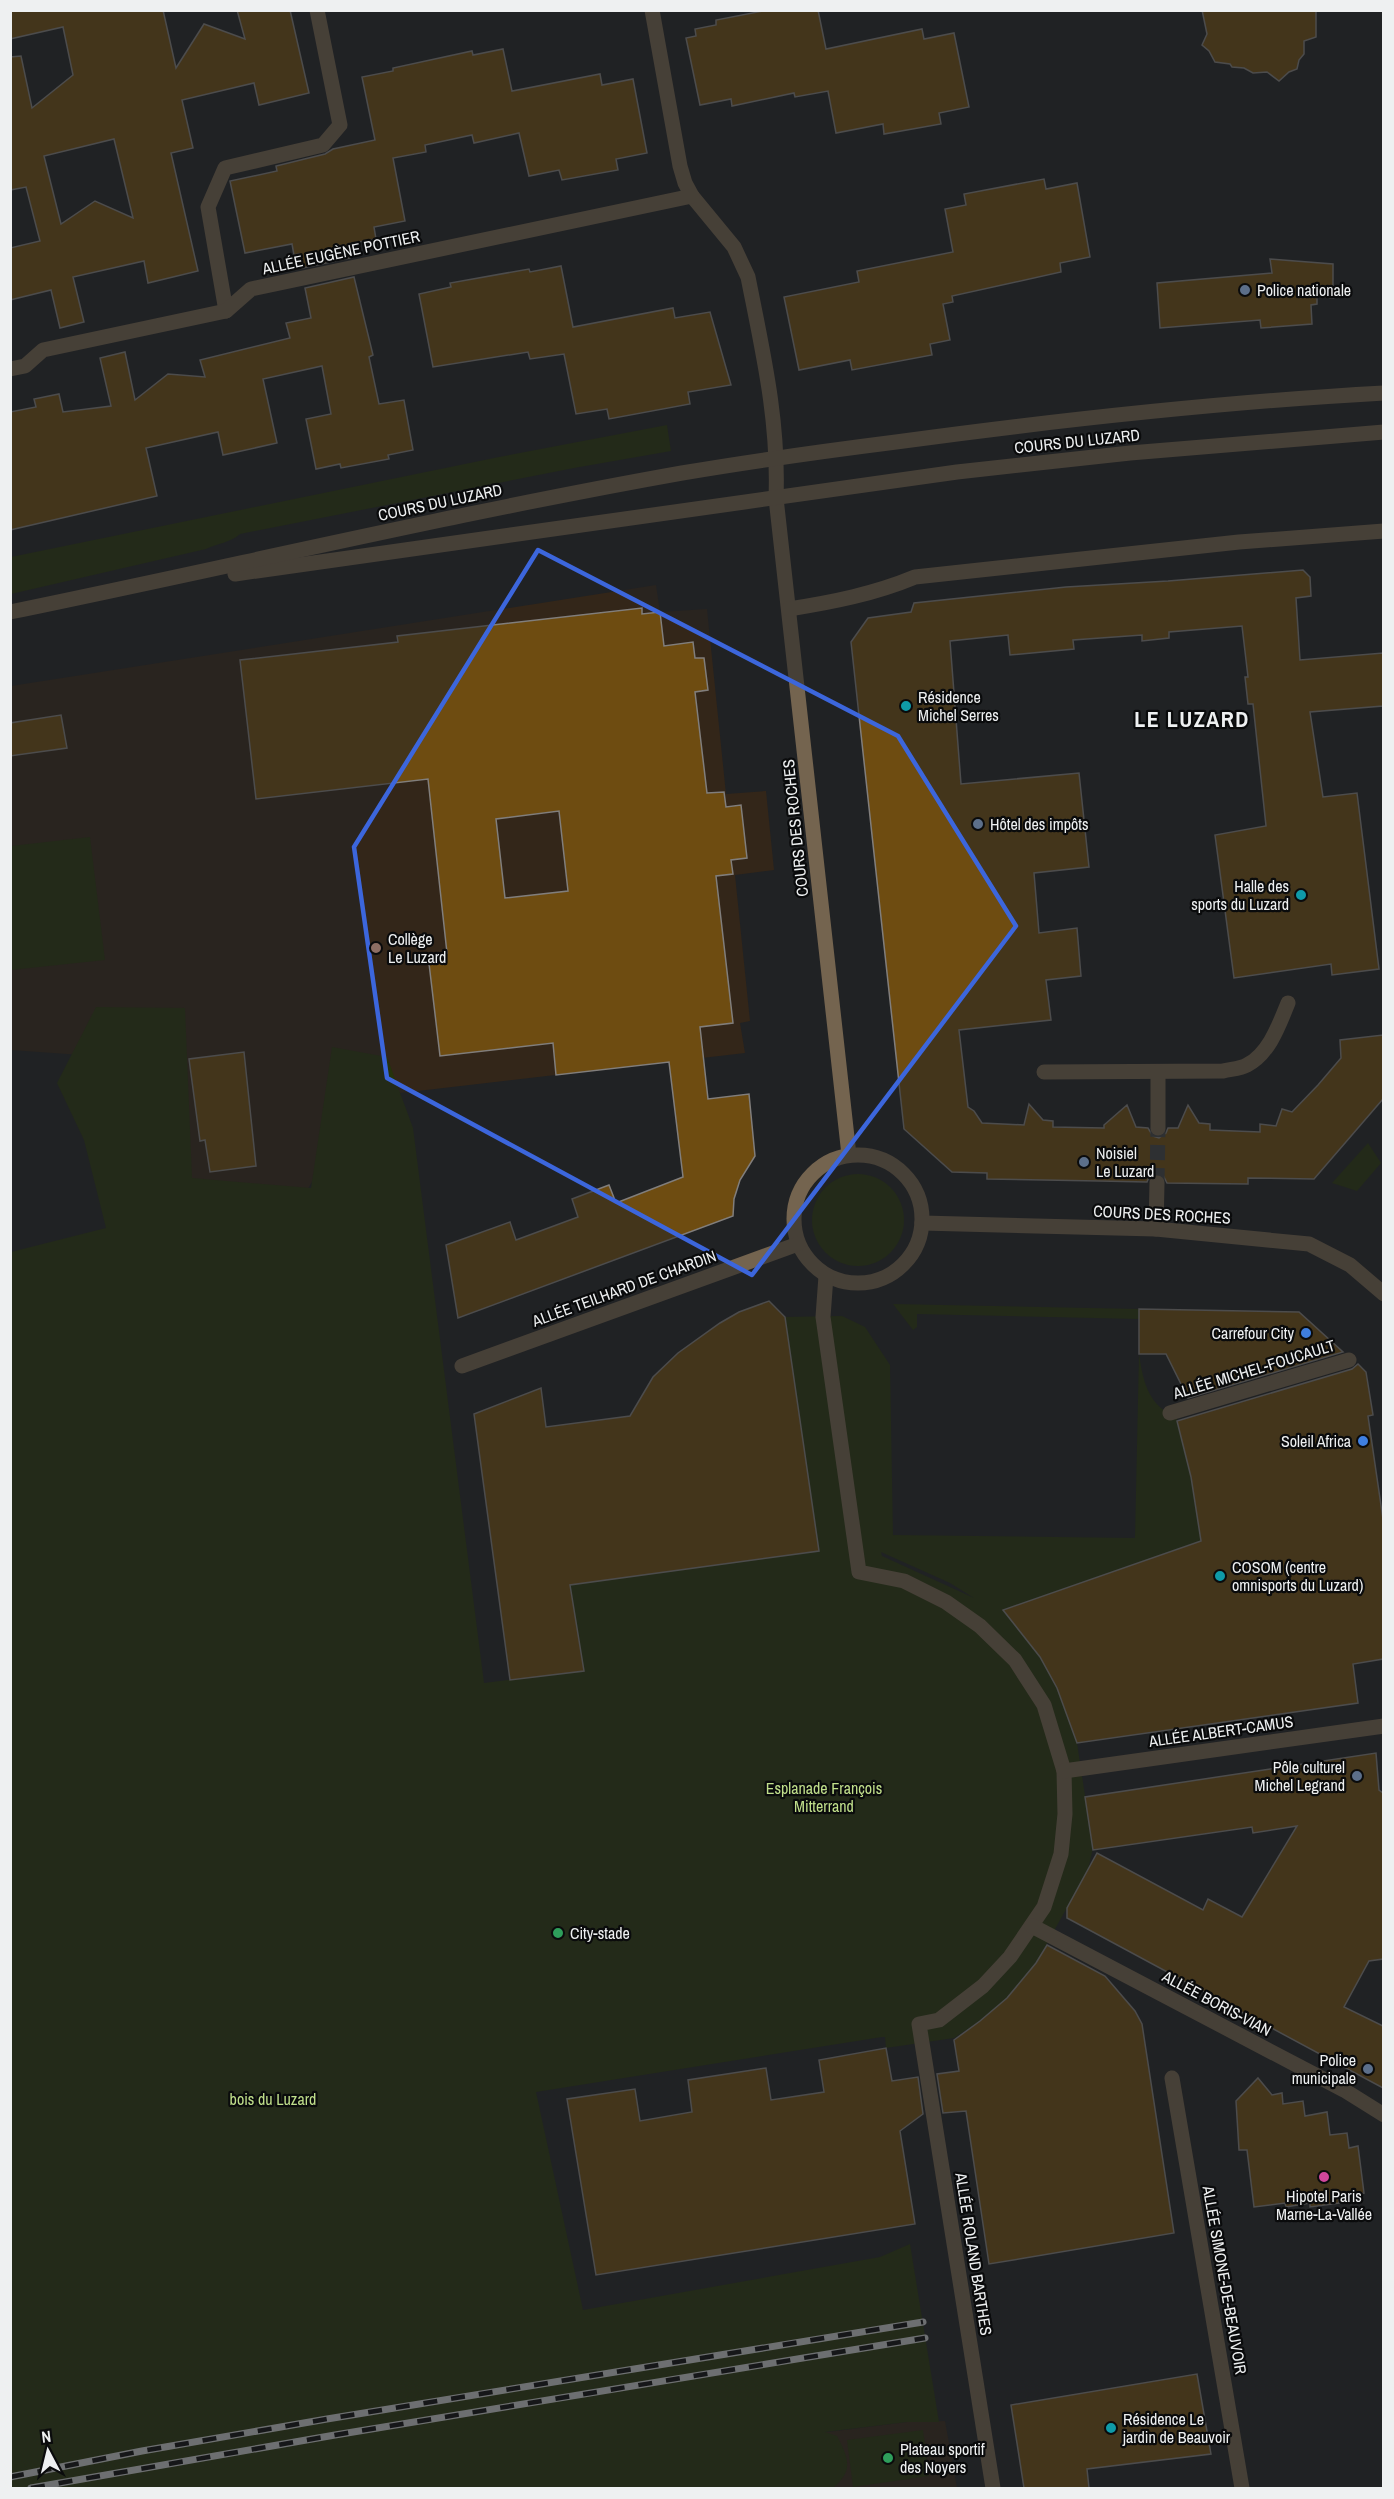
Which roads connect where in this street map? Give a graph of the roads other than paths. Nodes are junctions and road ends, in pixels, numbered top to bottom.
1 (317, 10) edge
2 (652, 10) edge
3 (692, 196) junction
4 (226, 311) junction
5 (10, 369) edge
6 (1383, 393) edge
7 (1383, 432) edge
8 (777, 458) junction
9 (776, 498) junction
10 (1383, 531) edge
11 (113, 591) junction
12 (789, 609) junction
13 (10, 612) edge
14 (1288, 1003) dead end
15 (1044, 1072) dead end
16 (1158, 1072) junction
17 (1158, 1128) tunnel mouth
18 (849, 1155) junction
19 (1157, 1182) tunnel mouth
20 (922, 1223) junction
21 (1156, 1229) junction
22 (798, 1244) junction
23 (826, 1276) junction
24 (1383, 1294) edge
25 (1349, 1360) dead end
26 (462, 1366) dead end
27 (1170, 1413) dead end
28 (1383, 1726) edge
29 (1064, 1771) junction
30 (1032, 1926) junction
31 (1172, 2078) dead end
32 (1383, 2115) edge
33 (993, 2488) edge
34 (1242, 2488) edge

1 - 4 street
2 - 3 street
3 - 4 street, ALLÉE EUGÈNE POTTIER
3 - 8 street
4 - 5 street, ALLÉE EUGÈNE POTTIER
6 - 8 street, COURS DU LUZARD
7 - 9 street, COURS DU LUZARD
8 - 9 street
8 - 11 street, COURS DU LUZARD
9 - 11 street, COURS DU LUZARD
9 - 12 street, COURS DES ROCHES
10 - 12 street
11 - 13 street, COURS DU LUZARD
12 - 18 street, COURS DES ROCHES
14 - 16 street
15 - 16 street
16 - 17 street
18 - 20 street
18 - 22 street
19 - 21 street
20 - 21 street, COURS DES ROCHES
20 - 23 street
21 - 24 street, COURS DES ROCHES
22 - 23 street
22 - 26 street, ALLÉE TEILHARD DE CHARDIN
23 - 29 street
25 - 27 street, ALLÉE MICHEL-FOUCAULT
28 - 29 street, ALLÉE ALBERT-CAMUS
29 - 30 street
30 - 32 street, ALLÉE BORIS-VIAN
30 - 33 street, ALLÉE ROLAND BARTHES
31 - 34 street, ALLÉE SIMONE-DE-BEAUVOIR

